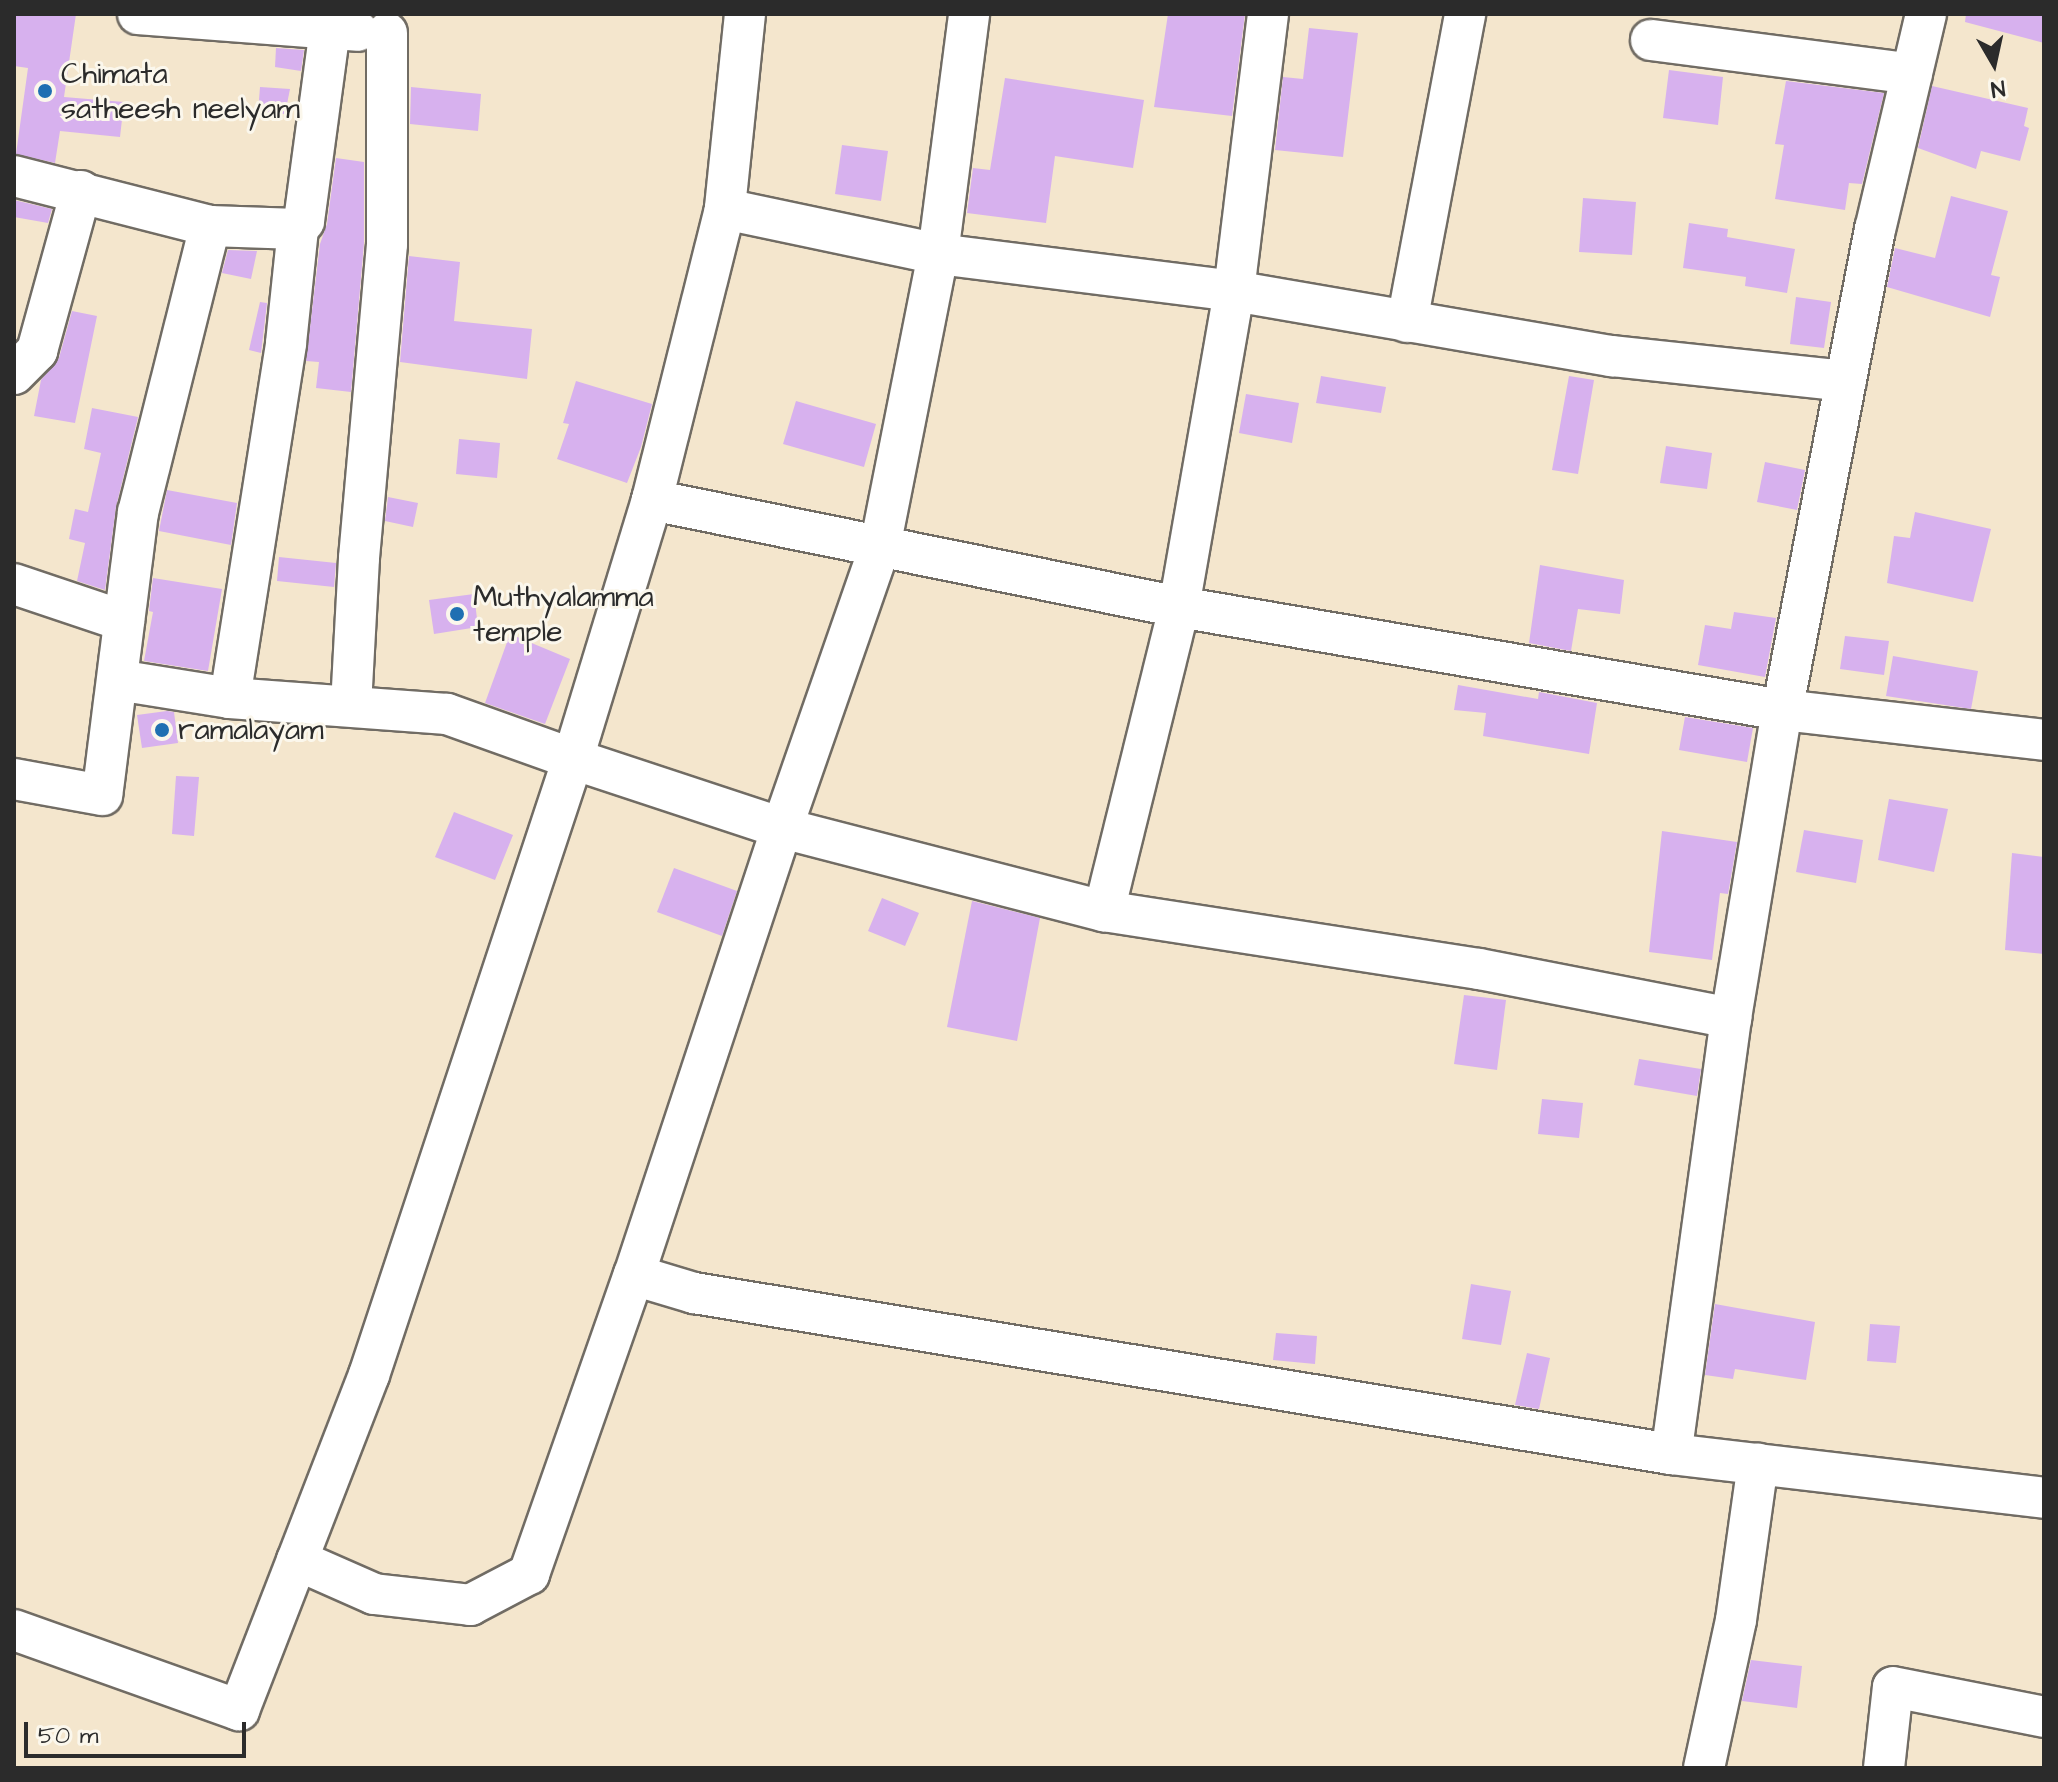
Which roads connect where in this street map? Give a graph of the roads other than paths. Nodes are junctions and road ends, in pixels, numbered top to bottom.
1 (138, 14) edge
2 (745, 14) edge
3 (969, 14) edge
4 (1268, 14) edge
5 (1465, 14) edge
6 (1926, 14) edge
7 (387, 24) edge
8 (330, 29) junction
9 (1651, 40) dead end
10 (1912, 74) junction
11 (14, 176) edge
12 (81, 191) junction
13 (725, 209) junction
14 (210, 226) junction
15 (298, 229) junction
16 (938, 254) junction
17 (1234, 291) junction
18 (1407, 322) junction
19 (14, 374) edge
20 (1846, 381) junction
21 (652, 500) junction
22 (880, 547) junction
23 (14, 584) edge
24 (1179, 607) junction
25 (124, 621) junction
26 (117, 680) junction
27 (230, 698) junction
28 (351, 706) junction
29 (1782, 710) junction
30 (2044, 740) edge
31 (573, 759) junction
32 (14, 779) edge
33 (782, 828) junction
34 (1104, 911) junction
35 (1731, 1018) junction
36 (634, 1275) junction
37 (1671, 1454) junction
38 (1758, 1464) junction
39 (2044, 1498) edge
40 (297, 1560) junction
41 (14, 1630) edge
42 (2044, 1717) edge
43 (1704, 1768) edge
44 (1884, 1768) edge

1 - 8 street
2 - 13 street
3 - 16 street
4 - 17 street
5 - 18 street
6 - 10 street
7 - 8 street
7 - 28 street
8 - 15 street
9 - 10 street
10 - 20 street
11 - 12 street
12 - 14 street
12 - 19 street
13 - 16 street
13 - 21 street
14 - 15 street
14 - 25 street
15 - 27 street
16 - 17 street
16 - 22 street
17 - 18 street
17 - 24 street
18 - 20 street
20 - 29 street
21 - 22 street
21 - 31 street
22 - 24 street
22 - 33 street
23 - 25 street
24 - 29 street
24 - 34 street
25 - 26 street
26 - 27 street
26 - 32 street
27 - 28 street
28 - 31 street
29 - 30 street
29 - 35 street
31 - 33 street
31 - 40 street
33 - 34 street
33 - 36 street
34 - 35 street
35 - 37 street
36 - 37 street
36 - 40 street
37 - 38 street
38 - 39 street
38 - 43 street
40 - 41 street
42 - 44 street

